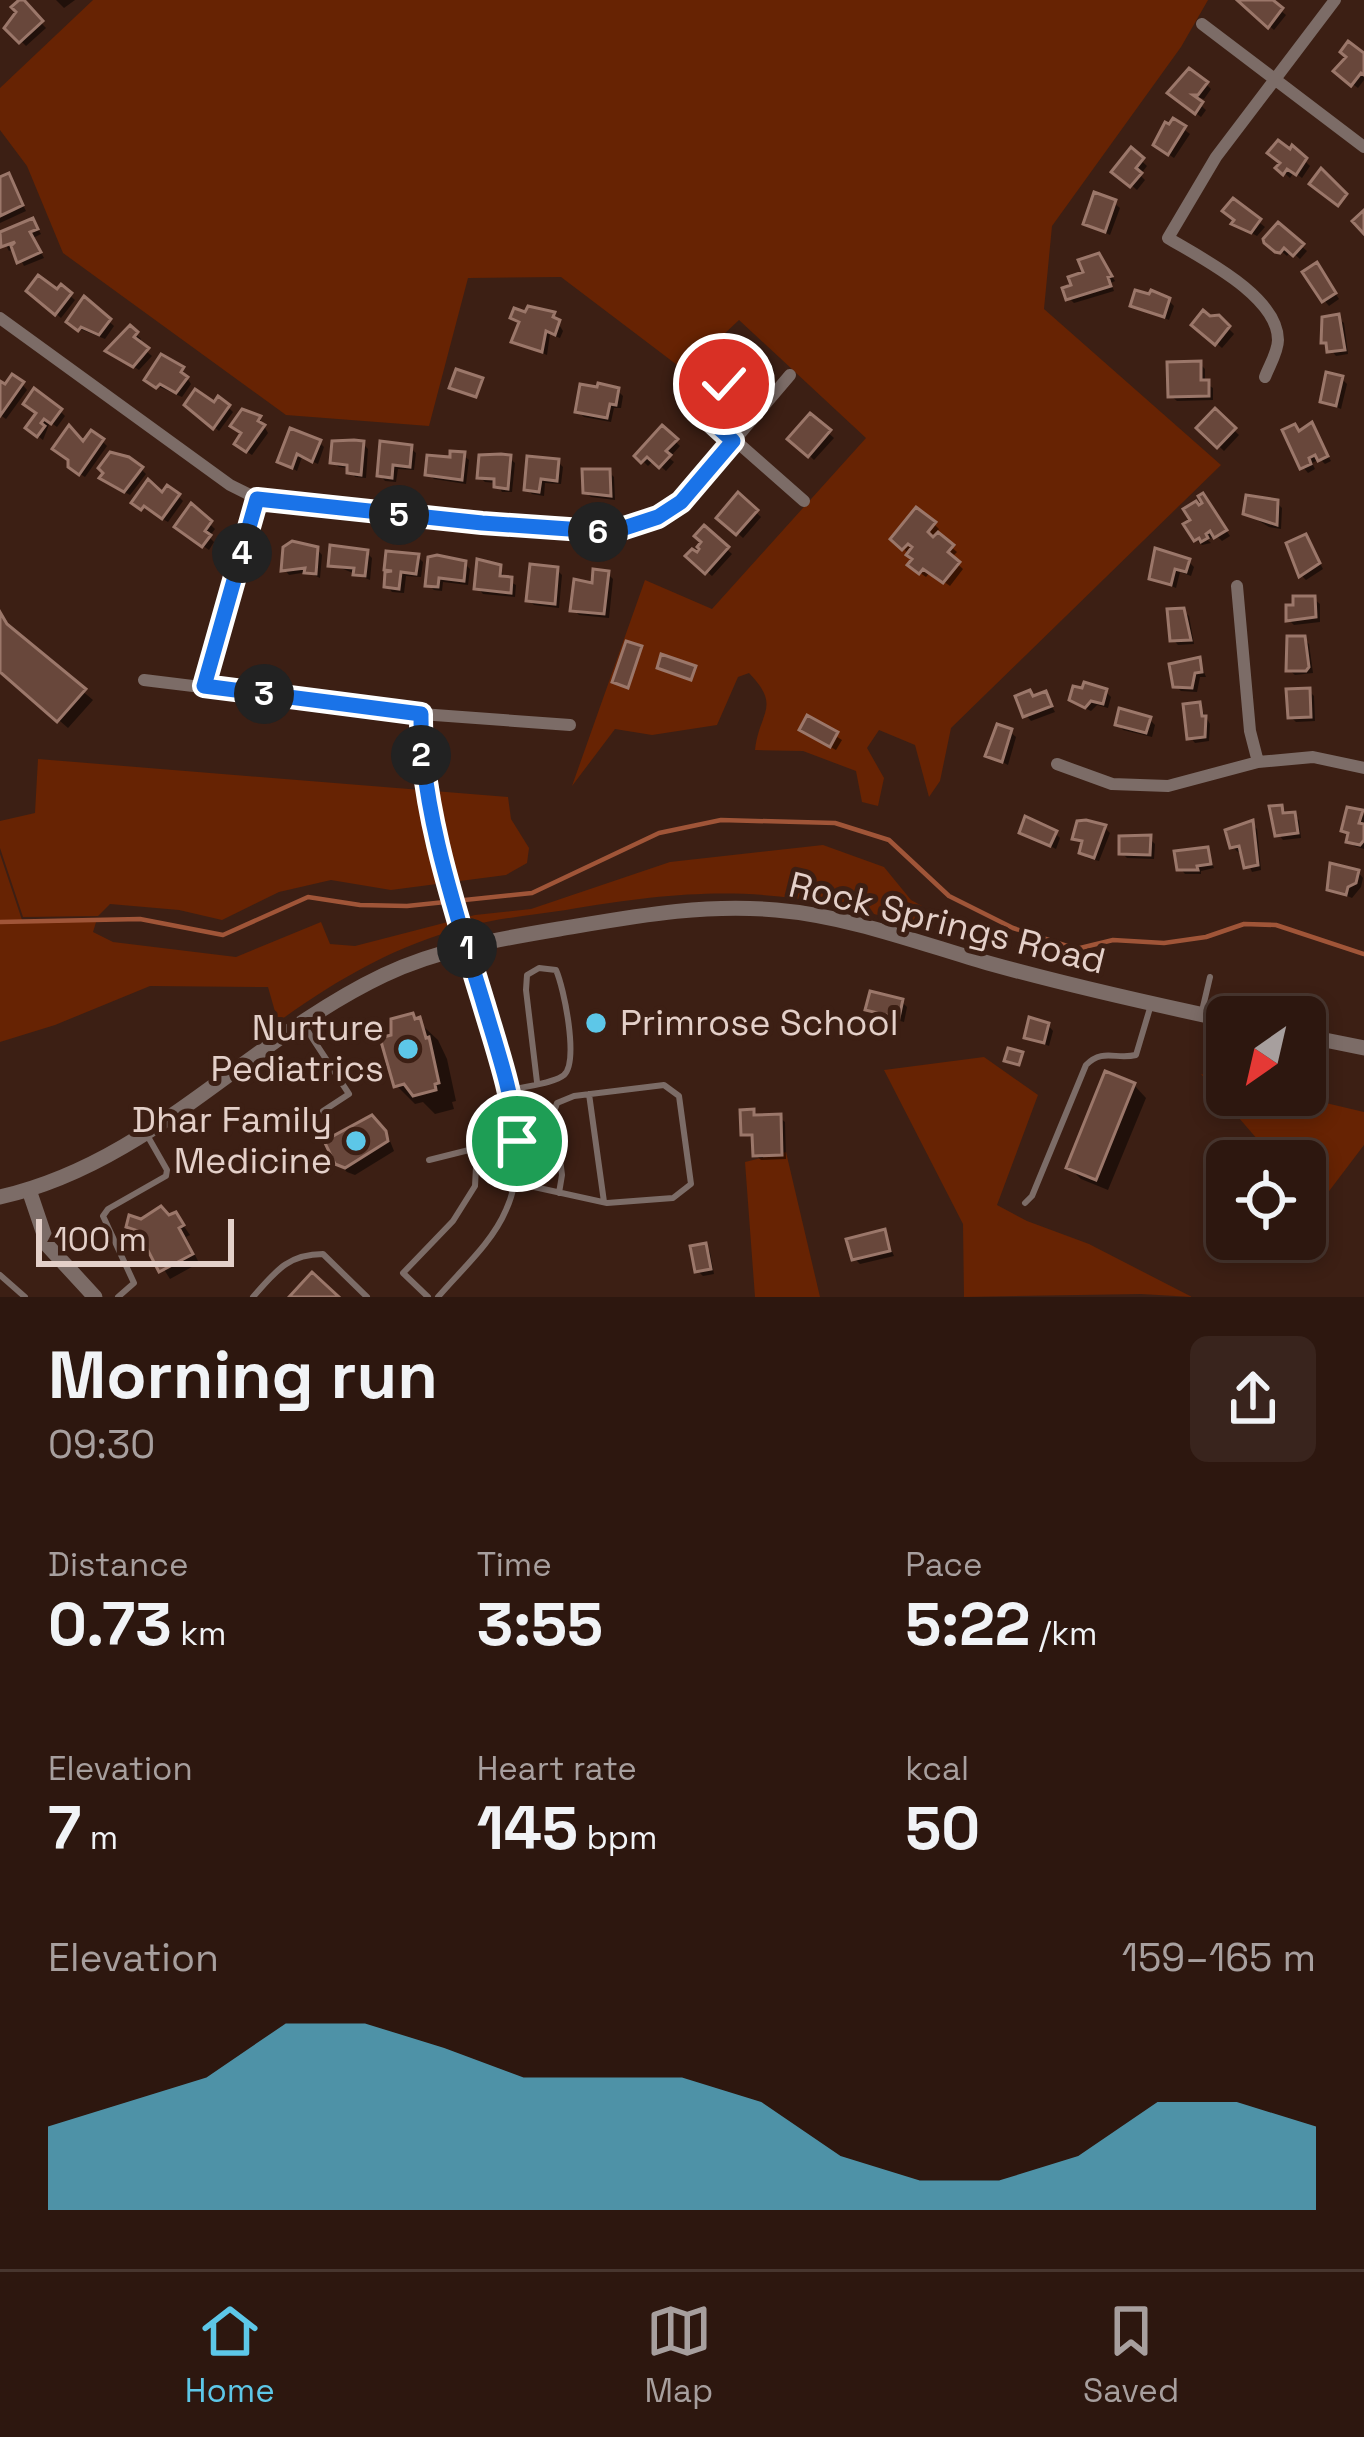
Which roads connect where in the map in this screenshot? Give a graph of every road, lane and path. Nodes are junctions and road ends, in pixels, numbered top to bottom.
1 (1335, 0) edge
2 (1202, 23) dead end
3 (1274, 79) junction
4 (1364, 147) edge
5 (0, 318) edge
6 (790, 375) dead end
7 (1264, 377) dead end
8 (724, 384) dead end
9 (679, 391) dead end
10 (700, 411) junction
11 (733, 441) junction
12 (257, 499) junction
13 (804, 501) dead end
14 (1237, 586) dead end
15 (144, 680) dead end
16 (204, 686) junction
17 (421, 714) junction
18 (558, 741) dead end
19 (1258, 762) junction
20 (1057, 764) dead end
21 (1364, 768) edge
22 (466, 946) junction
23 (1210, 977) dead end
24 (1151, 1005) junction
25 (1201, 1015) junction
26 (1206, 1016) edge
27 (303, 1024) junction
28 (1326, 1039) edge
29 (1363, 1043) edge
30 (538, 1082) junction
31 (508, 1090) junction
32 (590, 1094) junction
33 (322, 1111) dead end
34 (147, 1135) junction
35 (517, 1141) junction
36 (477, 1148) junction
37 (429, 1160) dead end
38 (516, 1183) junction
39 (29, 1190) junction
40 (559, 1193) junction
41 (0, 1197) edge
42 (604, 1202) junction
43 (1025, 1203) dead end
44 (0, 1275) edge
45 (25, 1297) edge
46 (95, 1297) edge
47 (118, 1297) edge
48 (253, 1297) edge
49 (367, 1297) edge
50 (428, 1297) edge
51 (438, 1297) edge

1 - 3 street
2 - 3 street
3 - 4 street
3 - 7 street
5 - 12 street
6 - 11 street
8 - 10 lane
9 - 10 street
10 - 11 street
11 - 12 street
11 - 13 street
12 - 16 street
14 - 19 street
15 - 16 street
16 - 17 street
17 - 18 street
17 - 22 street
19 - 20 street
19 - 21 street
22 - 24 street, Rock Springs Road
22 - 27 street, Rock Springs Road
22 - 31 lane
23 - 25 lane
24 - 25 street, Rock Springs Road
24 - 43 lane
25 - 26 street, Rock Springs Road
27 - 33 lane
27 - 34 street, Rock Springs Road
28 - 29 street
30 - 30 lane
30 - 31 lane
31 - 35 lane
32 - 40 lane
32 - 42 lane
32 - 42 lane
34 - 39 street, Rock Springs Road
34 - 47 lane
35 - 36 lane
35 - 38 lane
36 - 37 lane
36 - 50 lane
38 - 40 lane
38 - 51 lane
39 - 41 street, Rock Springs Road
39 - 46 street
40 - 42 lane
44 - 45 lane
48 - 49 lane

